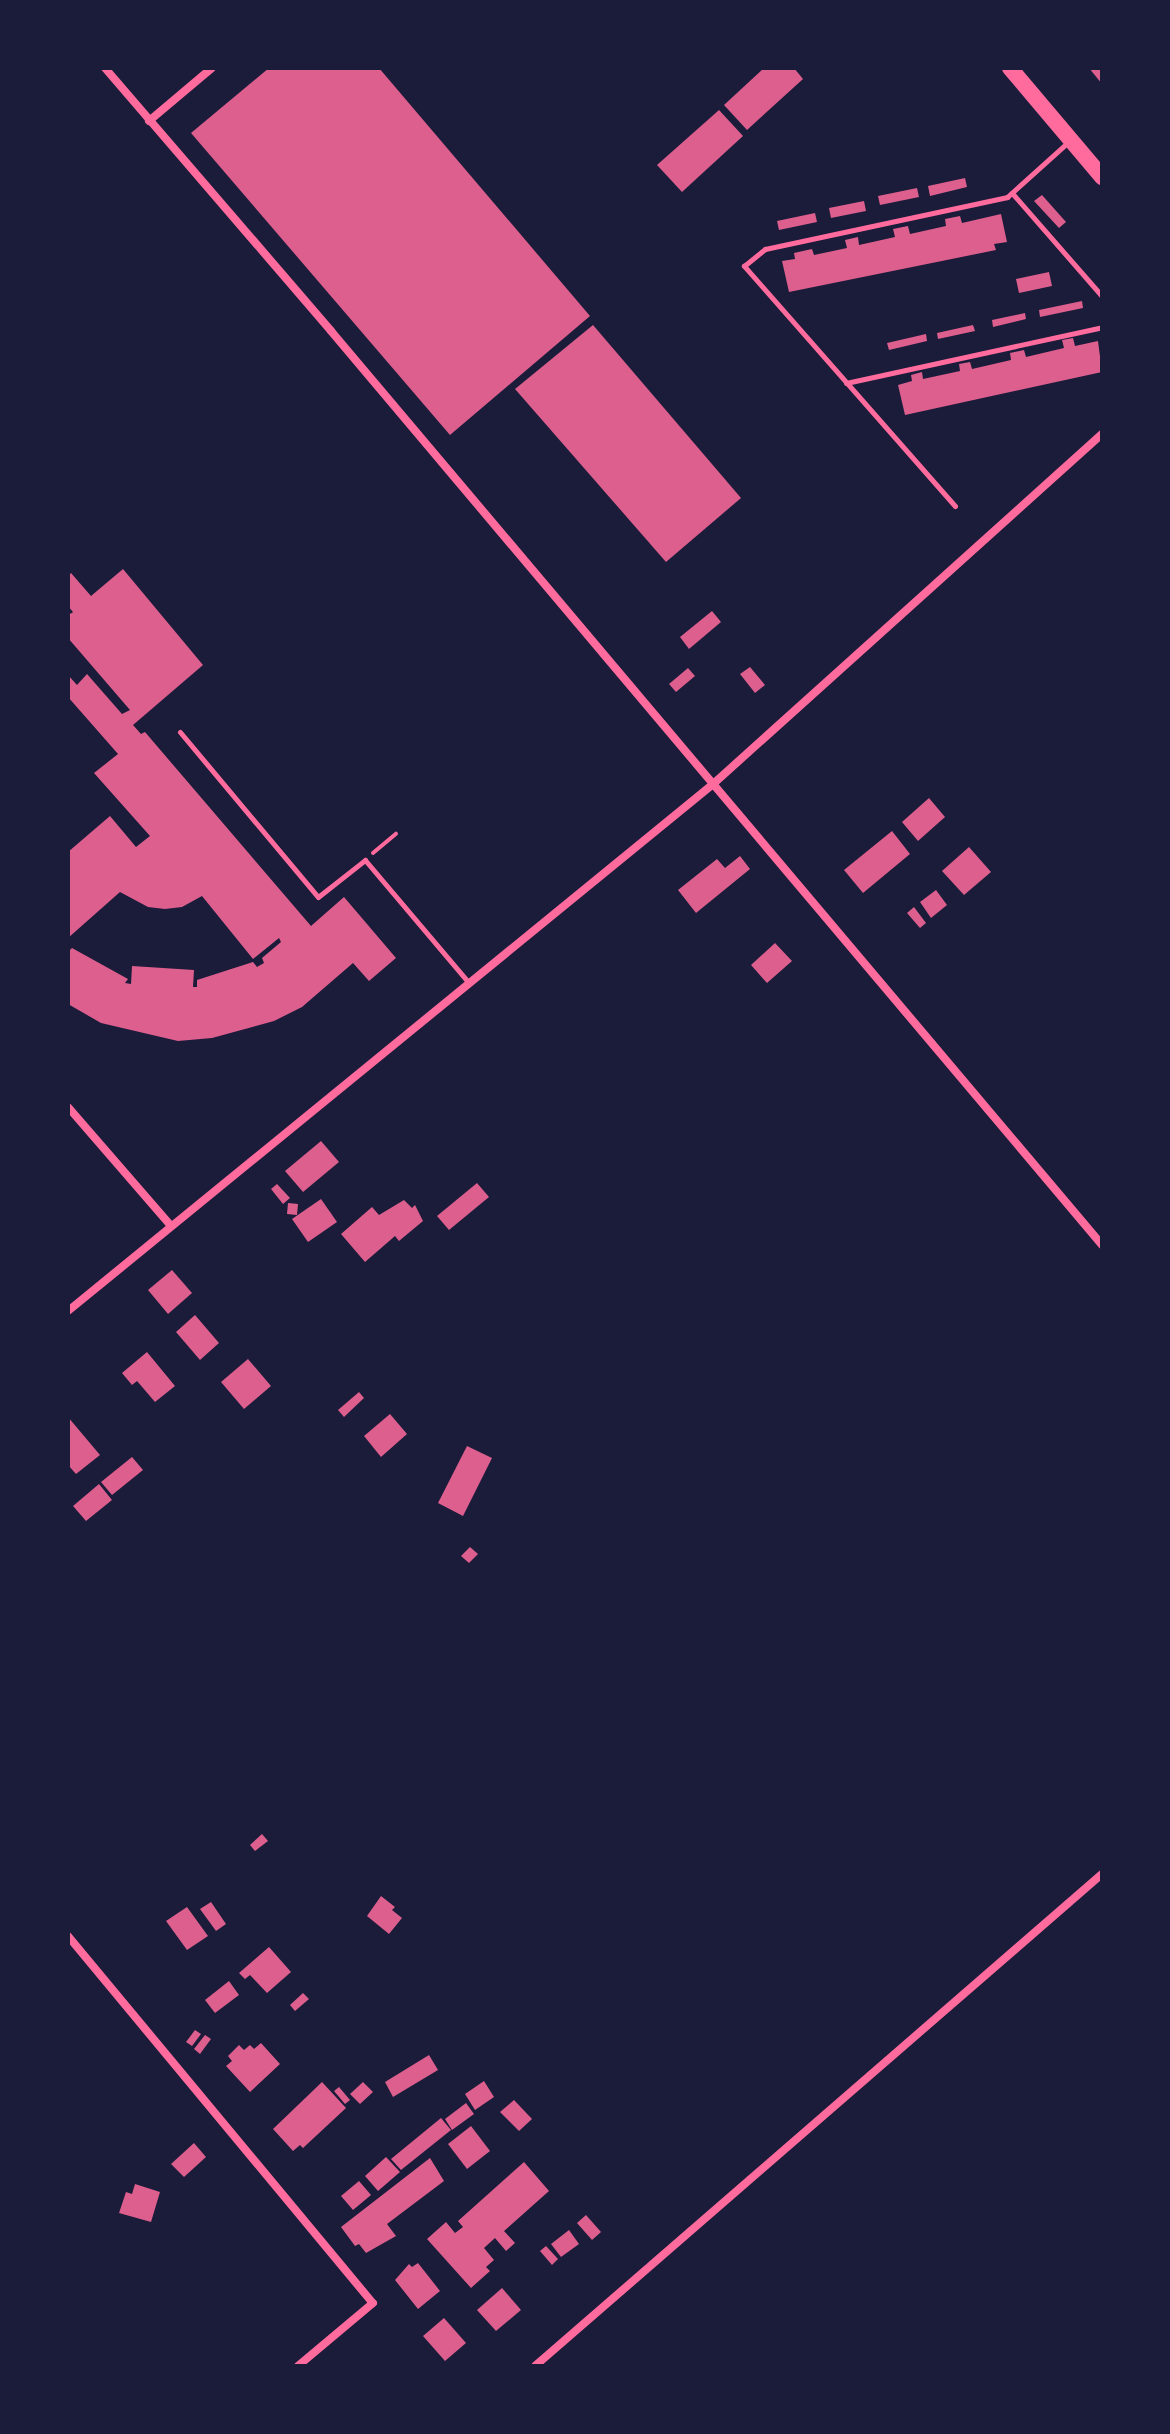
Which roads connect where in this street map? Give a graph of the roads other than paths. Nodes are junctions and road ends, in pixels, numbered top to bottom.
1 (105, 68) edge
2 (212, 68) edge
3 (1010, 68) edge
4 (149, 121) junction
5 (1071, 140) junction
6 (1102, 177) edge
7 (1012, 193) junction
8 (1102, 296) edge
9 (1102, 327) edge
10 (846, 383) junction
11 (1102, 434) edge
12 (955, 506) dead end
13 (180, 732) dead end
14 (712, 785) junction
15 (469, 983) junction
16 (68, 1107) edge
17 (171, 1226) junction
18 (1102, 1245) edge
19 (68, 1311) edge
20 (1102, 1874) edge
21 (68, 1936) edge
22 (298, 2366) edge
23 (535, 2366) edge

1 - 4 street
2 - 4 street
3 - 5 main road
4 - 14 street
5 - 6 main road
5 - 7 lane
7 - 8 lane
7 - 10 lane
9 - 10 lane
10 - 12 lane
11 - 14 street
13 - 15 lane
14 - 15 street
14 - 18 street
15 - 17 street
16 - 17 street
17 - 19 street
20 - 23 street
21 - 22 street

